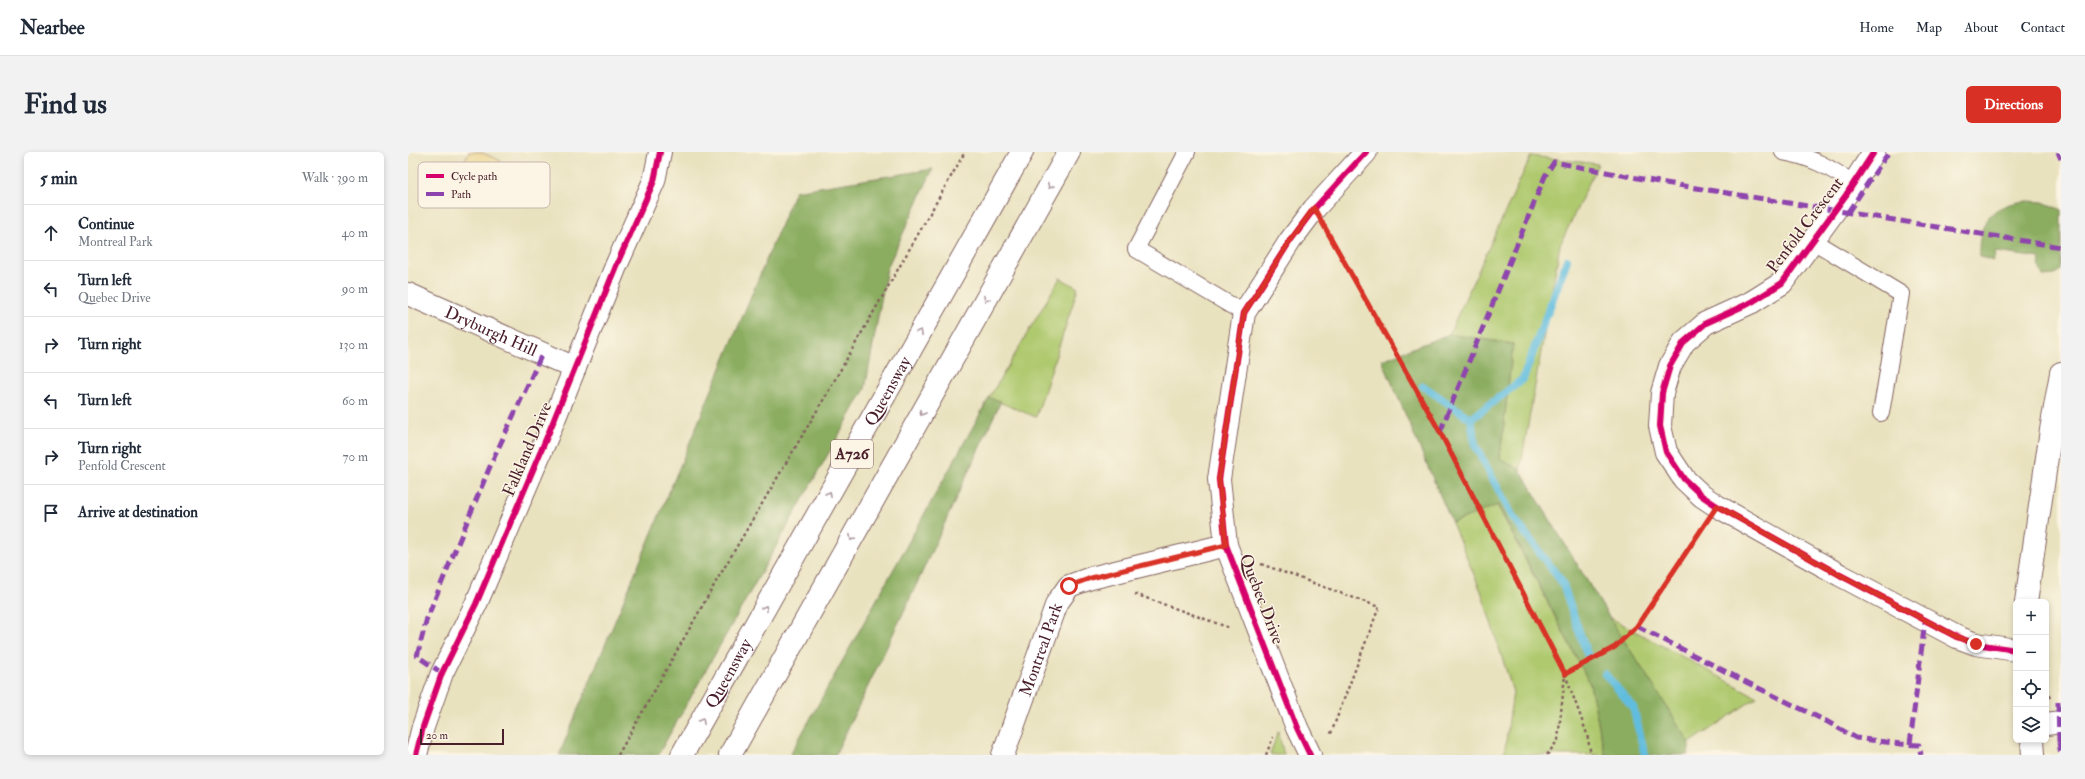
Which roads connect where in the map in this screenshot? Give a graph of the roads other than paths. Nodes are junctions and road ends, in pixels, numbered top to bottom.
1 (660, 152) edge
2 (1022, 152) edge
3 (1069, 152) edge
4 (1187, 152) edge
5 (1366, 152) edge
6 (1782, 152) edge
7 (1874, 152) edge
8 (1854, 184) junction
9 (1813, 241) junction
10 (408, 294) edge
11 (1244, 313) junction
12 (575, 368) junction
13 (2061, 373) edge
14 (1881, 413) dead end
15 (2056, 431) edge
16 (1228, 548) junction
17 (2027, 599) edge
18 (2013, 650) edge
19 (2061, 722) edge
20 (2049, 724) edge
21 (2032, 743) edge
22 (416, 755) edge
23 (682, 755) edge
24 (730, 755) edge
25 (1003, 755) edge
26 (1310, 755) edge
27 (2033, 755) edge

1 - 12 main road, Falkland Drive
23 -> 2 main road, Queensway / A726
3 -> 24 main road, A726
4 - 11 lane
5 - 11 main road, Quebec Drive
6 - 8 lane
7 - 8 main road, Penfold Crescent
8 - 9 main road, Penfold Crescent
9 - 14 lane
9 - 18 main road, Penfold Crescent
10 - 12 main road, Dryburgh Hill
11 - 16 main road, Quebec Drive
12 - 22 main road, Falkland Drive
13 - 15 main road
15 - 17 main road
16 - 25 main road, Montreal Park
16 - 26 main road, Quebec Drive
19 - 20 main road
21 - 27 main road

